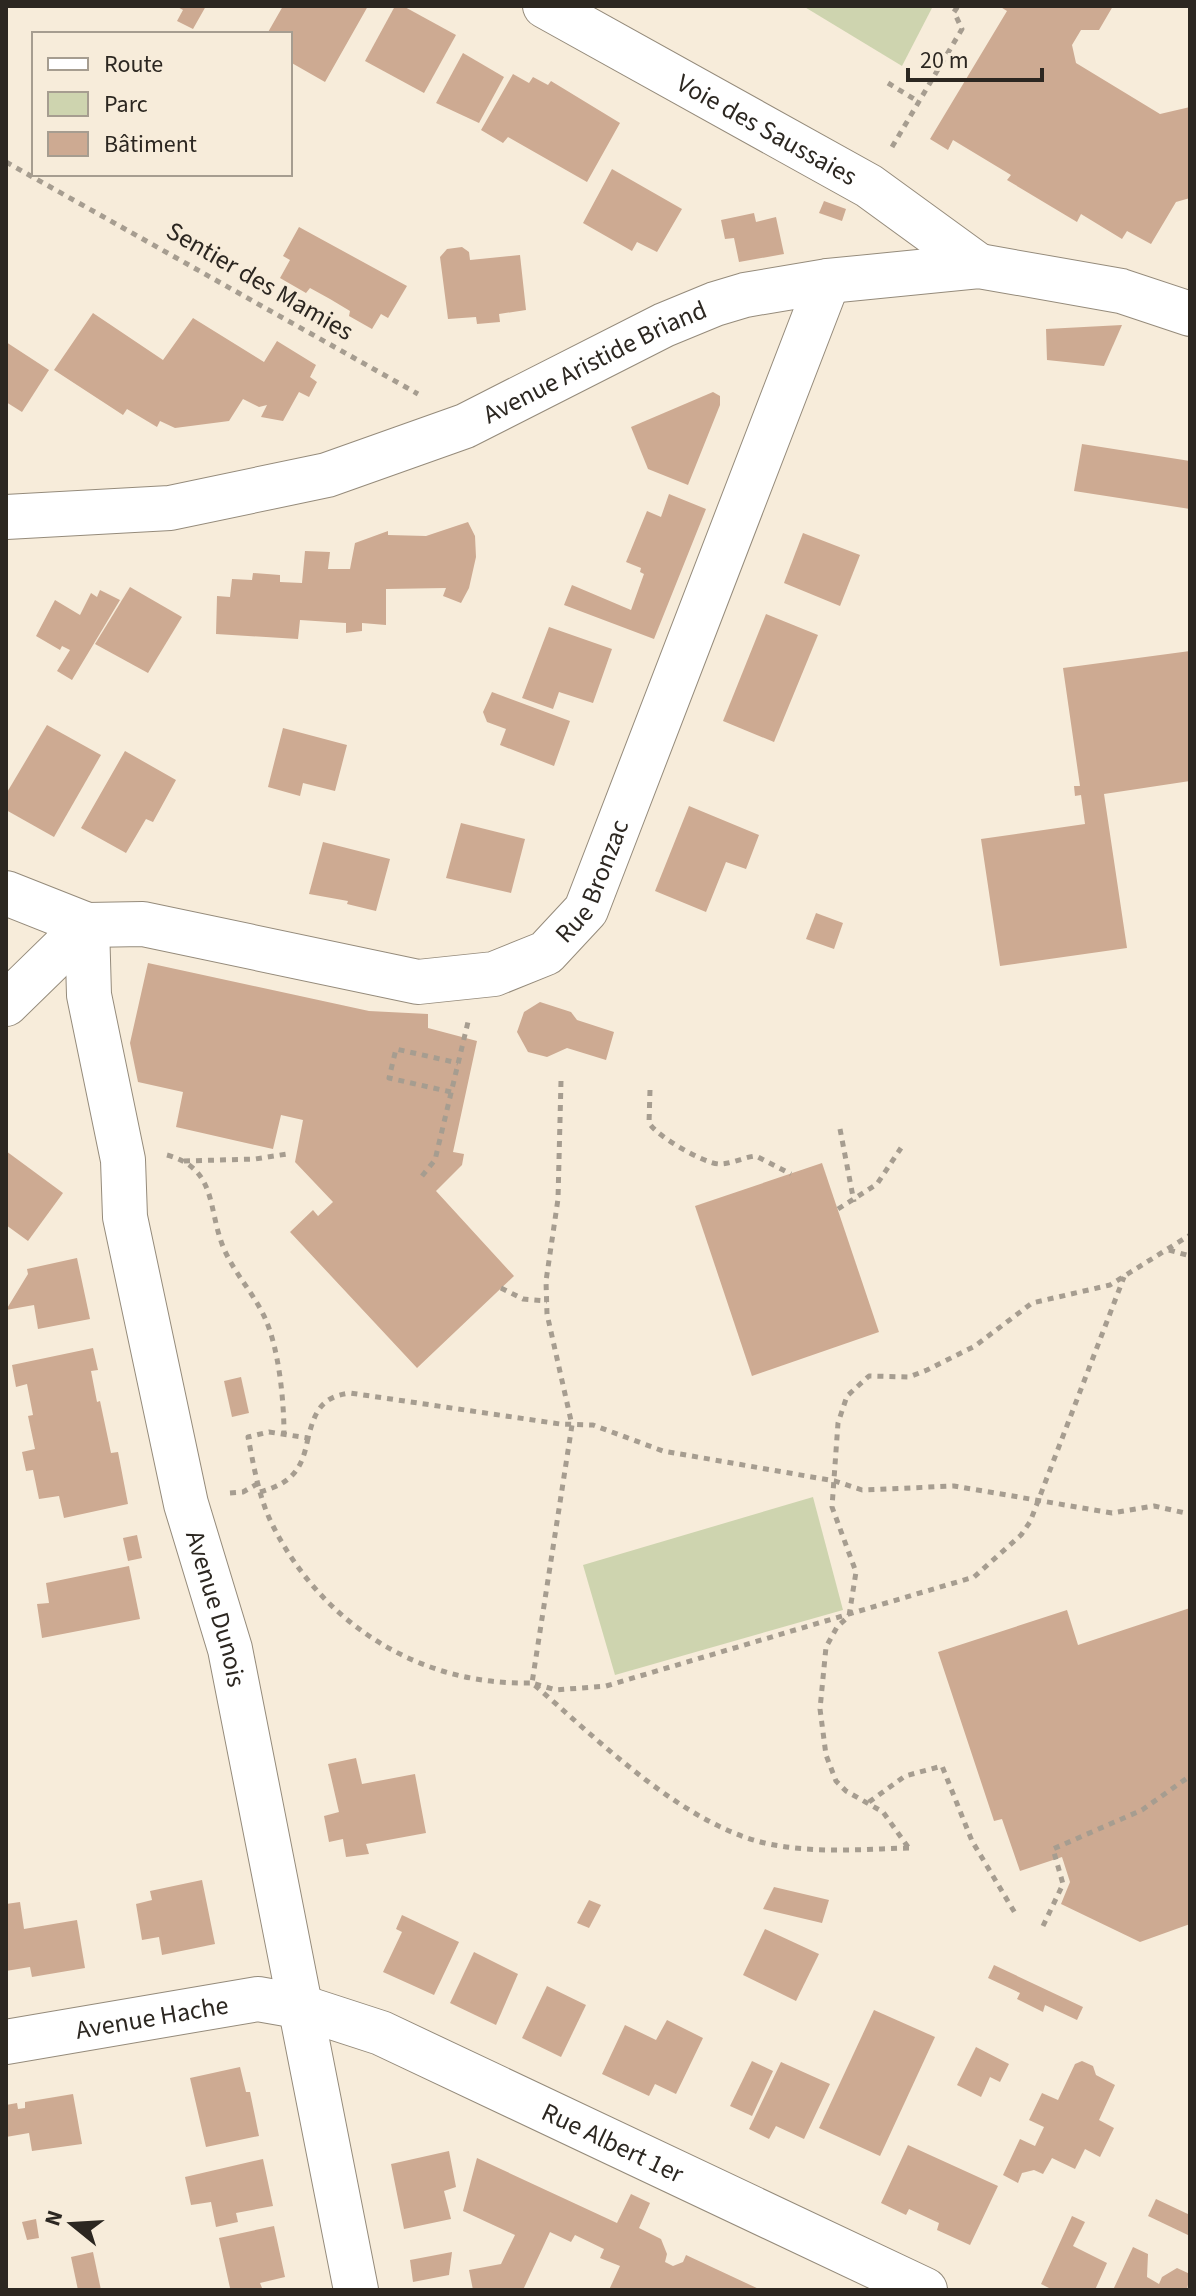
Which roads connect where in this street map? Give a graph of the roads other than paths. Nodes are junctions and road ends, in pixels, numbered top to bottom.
1 (545, 6) edge
2 (979, 266) junction
3 (828, 281) junction
4 (1190, 314) edge
5 (6, 517) edge
6 (6, 893) edge
7 (87, 925) junction
8 (6, 1004) edge
9 (298, 2006) junction
10 (6, 2042) edge
11 (356, 2290) edge
12 (925, 2290) edge

1 - 2 street, Voie des Saussaies
2 - 3 street, Avenue Aristide Briand
2 - 4 street, Avenue Aristide Briand
3 - 5 street, Avenue Aristide Briand
3 - 7 street, Rue Bronzac
6 - 7 street, Rue Bronzac
7 - 8 street
7 - 9 street, Avenue Dunois
9 - 10 street, Avenue Hache
9 - 11 street, Avenue Dunois
9 - 12 street, Rue Albert 1er

